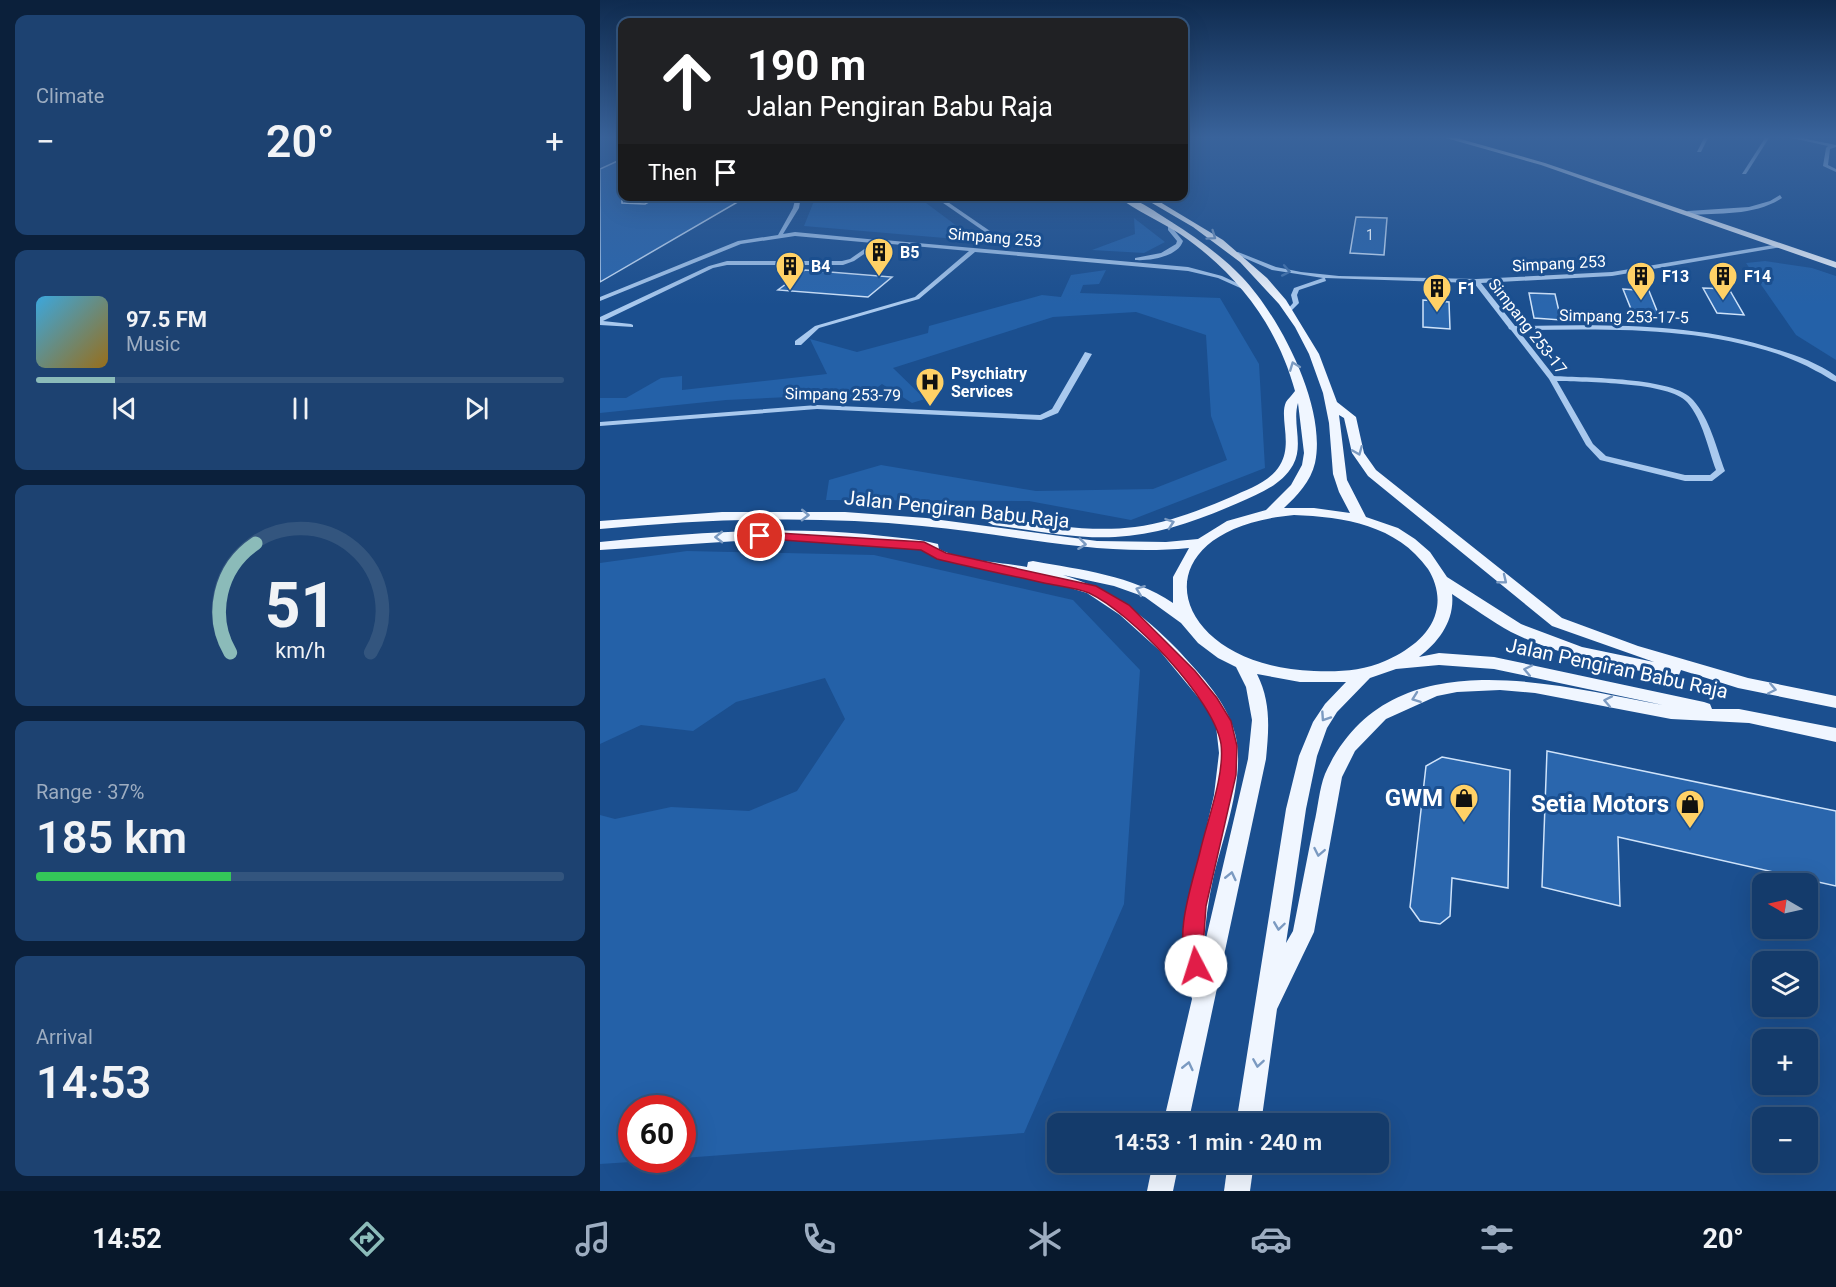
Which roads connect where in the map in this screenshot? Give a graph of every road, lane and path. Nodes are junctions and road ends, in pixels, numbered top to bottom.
1 (1630, 194) edge
2 (1780, 197) dead end
3 (798, 201) edge
4 (942, 201) edge
5 (1129, 201) edge
6 (1153, 201) edge
7 (1688, 213) junction
8 (1170, 223) junction
9 (987, 231) dead end
10 (780, 234) junction
11 (881, 240) junction
12 (1779, 246) junction
13 (975, 249) junction
14 (1236, 253) junction
15 (1113, 261) junction
16 (1836, 265) edge
17 (1339, 278) junction
18 (1476, 280) junction
19 (1249, 290) junction
20 (600, 299) edge
21 (1290, 310) junction
22 (600, 321) edge
23 (631, 326) dead end
24 (1510, 328) junction
25 (798, 343) dead end
26 (1088, 354) dead end
27 (1552, 378) junction
28 (1836, 380) edge
29 (1301, 391) junction
30 (1332, 404) junction
31 (600, 423) edge
32 (1271, 513) junction
33 (1361, 519) junction
34 (925, 522) junction
35 (600, 525) edge
36 (1201, 543) junction
37 (600, 546) edge
38 (924, 546) junction
39 (1442, 580) junction
40 (1189, 621) junction
41 (1242, 663) junction
42 (1387, 667) junction
43 (1364, 674) junction
44 (1748, 684) junction
45 (1836, 702) edge
46 (1749, 717) junction
47 (1836, 735) edge
48 (1203, 999) junction
49 (1267, 1005) junction
50 (1177, 1113) edge
51 (1250, 1113) edge
52 (1164, 1173) edge
53 (1239, 1173) edge
54 (1160, 1191) edge
55 (1237, 1191) edge

1 - 7 main road
2 - 7 street
3 - 10 street
4 - 9 street
5 - 8 main road
6 -> 14 main road
7 - 12 main road
8 - 15 street, Simpang 253
8 - 19 main road
10 - 11 street, Simpang 253
10 - 20 street, Simpang 253
11 - 13 street, Simpang 253
11 - 22 street
12 - 16 main road
12 - 18 street, Simpang 253
13 - 15 street, Simpang 253
13 - 25 street
14 -> 17 street, Simpang 253
14 - 21 main road
15 - 19 street, Simpang 253
17 - 18 street, Simpang 253
17 - 21 street, Simpang 253
18 - 24 street, Simpang 253-17
29 -> 19 main road
21 - 30 main road
22 - 23 street
24 - 27 street, Simpang 253-17
24 - 28 street, Simpang 253-17-5
26 - 31 street, Simpang 253-79
27 - 27 street, Simpang 253-17
29 - 32 main road
34 -> 29 main road
30 - 33 main road
30 -> 44 main road
32 - 33 main road
32 - 36 main road
33 - 39 main road
35 -> 34 main road, Jalan Pengiran Babu Raja
34 -> 36 main road, Jalan Pengiran Babu Raja
36 - 40 main road
38 -> 37 main road, Jalan Pengiran Babu Raja
40 -> 38 main road, Jalan Pengiran Babu Raja
38 - 48 main road
39 - 42 main road
39 - 44 main road, Jalan Pengiran Babu Raja
40 - 41 main road
41 - 43 main road
48 -> 41 main road
42 - 43 main road
46 -> 42 main road, Jalan Pengiran Babu Raja
43 -> 49 main road
44 -> 45 main road, Jalan Pengiran Babu Raja
46 - 47 main road, Jalan Pengiran Babu Raja
46 -> 49 main road
50 -> 48 main road
49 -> 51 main road
52 - 54 main road
53 - 55 main road

